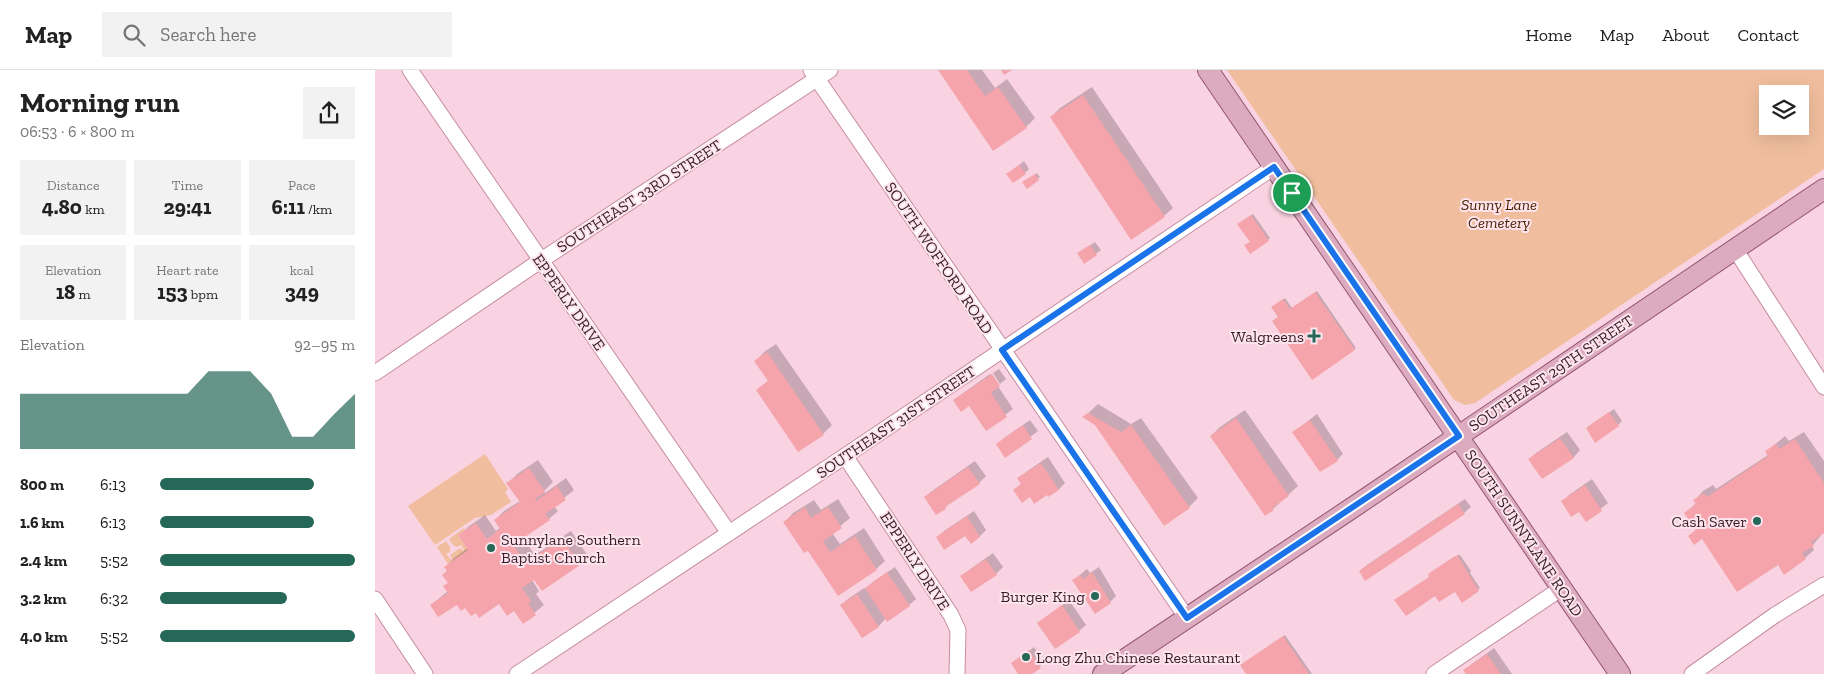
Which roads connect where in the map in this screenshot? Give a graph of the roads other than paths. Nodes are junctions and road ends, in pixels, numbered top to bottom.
1 (411, 70) edge
2 (1208, 70) edge
3 (819, 73) edge
4 (1274, 167) junction
5 (1824, 189) edge
6 (1735, 249) junction
7 (540, 261) junction
8 (1002, 350) junction
9 (375, 373) edge
10 (1824, 387) edge
11 (1459, 436) junction
12 (845, 456) junction
13 (729, 533) junction
14 (1824, 585) edge
15 (1562, 588) junction
16 (375, 599) edge
17 (1187, 618) junction
18 (425, 674) edge
19 (517, 674) edge
20 (957, 674) edge
21 (1103, 674) edge
22 (1434, 674) edge
23 (1620, 674) edge
24 (1692, 674) edge

1 - 7 street, EPPERLY DRIVE
2 - 4 main road, SOUTH SUNNYLANE ROAD
3 - 7 street, SOUTHEAST 33RD STREET
3 - 8 street, SOUTH WOFFORD ROAD
4 - 8 street, SOUTHEAST 31ST STREET
4 - 11 main road, SOUTH SUNNYLANE ROAD
5 - 6 main road, SOUTHEAST 29TH STREET
6 - 10 street
6 - 11 main road, SOUTHEAST 29TH STREET
7 - 9 street, SOUTHEAST 33RD STREET
7 - 13 street, EPPERLY DRIVE
8 - 12 street, SOUTHEAST 31ST STREET
8 - 17 street, SOUTH WOFFORD ROAD
11 - 15 main road, SOUTH SUNNYLANE ROAD
11 - 17 main road, SOUTHEAST 29TH STREET
12 - 13 street, SOUTHEAST 31ST STREET
12 - 20 street, EPPERLY DRIVE
13 - 19 street, SOUTHEAST 31ST STREET
14 - 24 street
15 - 22 street
15 - 23 main road, SOUTH SUNNYLANE ROAD
16 - 18 street
17 - 21 main road, SOUTHEAST 29TH STREET

